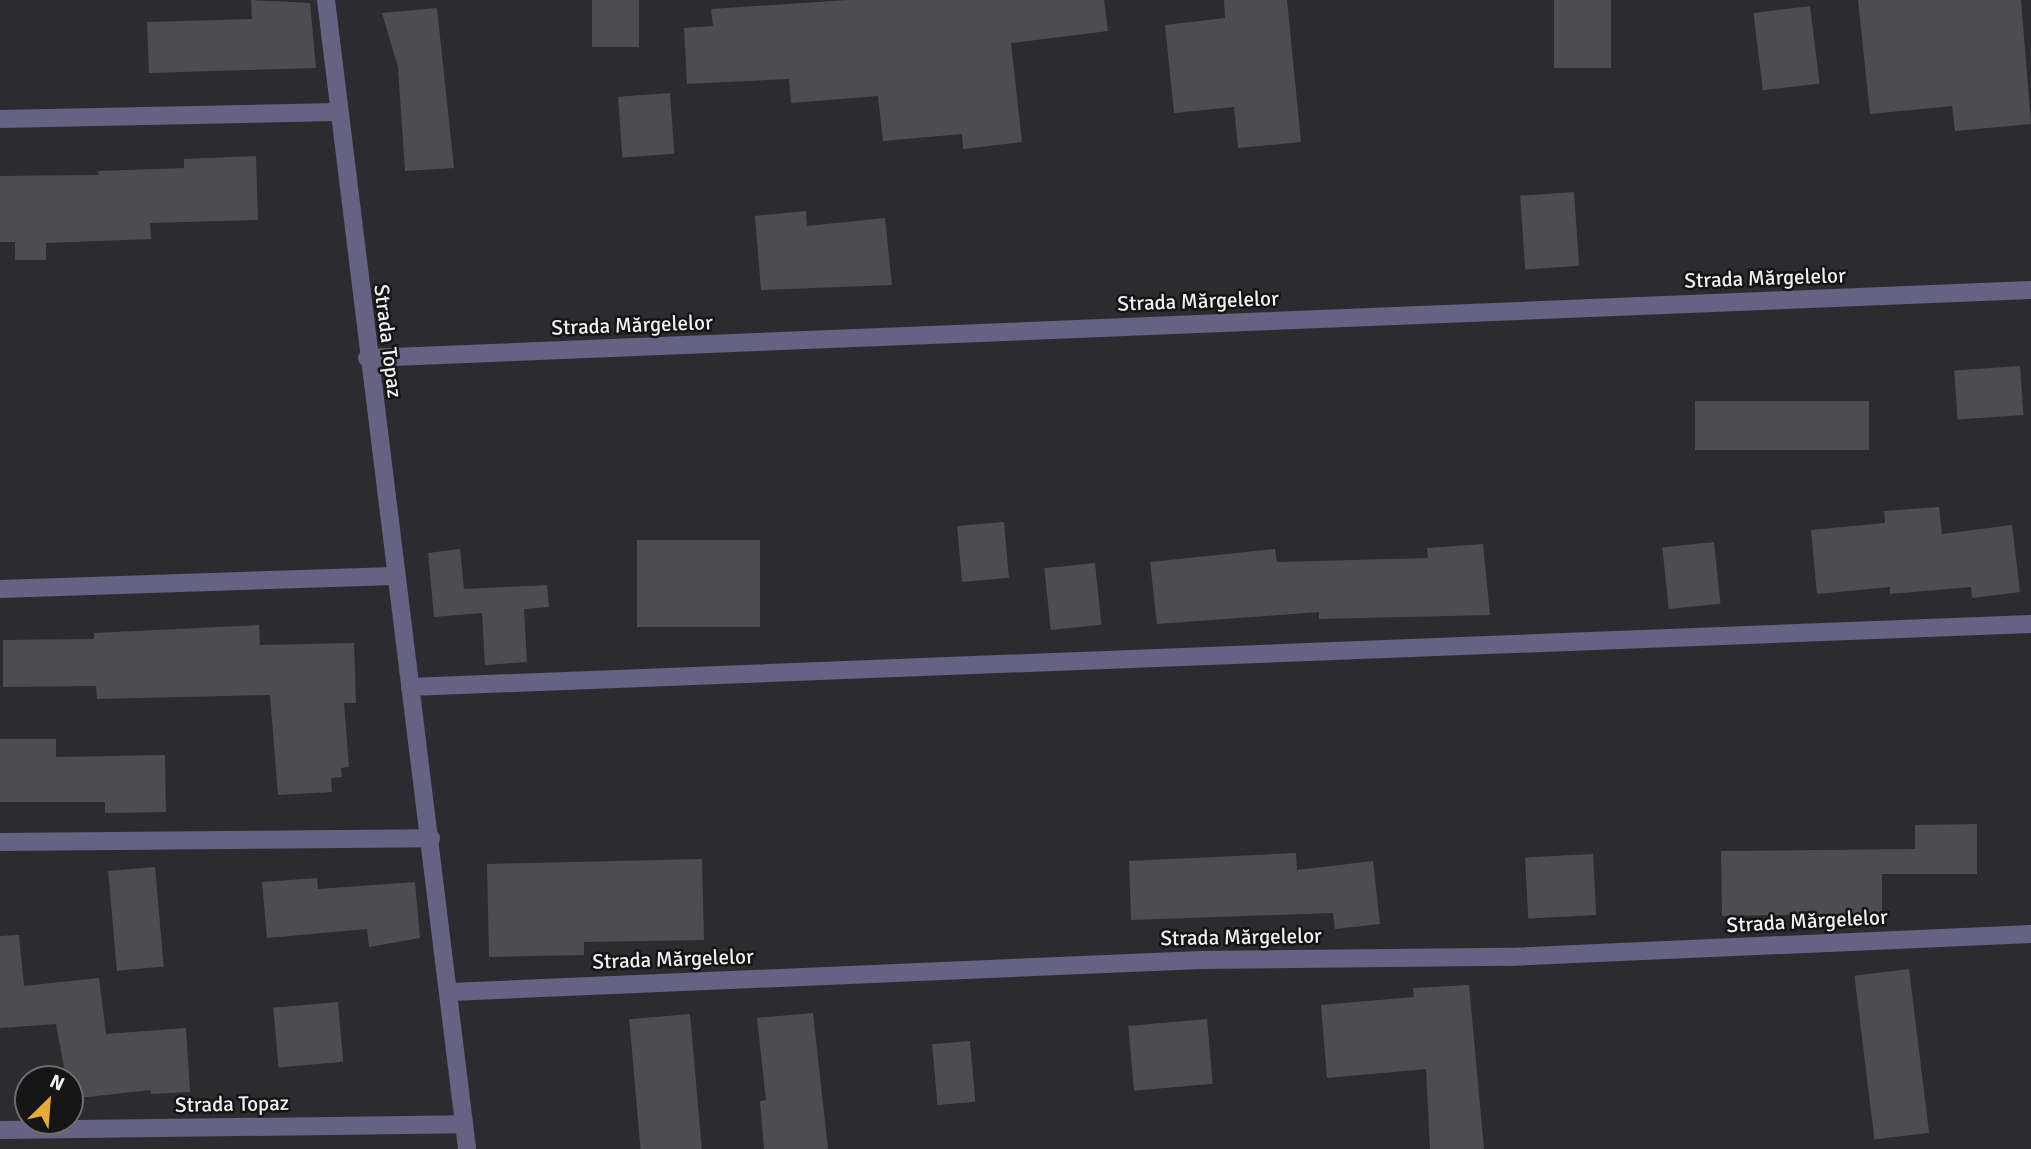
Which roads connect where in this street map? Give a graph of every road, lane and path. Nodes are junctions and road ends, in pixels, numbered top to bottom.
1 (326, 0) edge
2 (337, 113) junction
3 (0, 119) edge
4 (2031, 290) edge
5 (367, 358) junction
6 (394, 576) junction
7 (0, 589) edge
8 (2031, 624) edge
9 (410, 687) junction
10 (431, 838) junction
11 (0, 842) edge
12 (2031, 934) edge
13 (451, 992) junction
14 (464, 1124) junction
15 (0, 1130) edge
16 (467, 1149) edge

1 - 2 street, Strada Topaz
2 - 3 street
2 - 5 street, Strada Topaz
4 - 5 street, Strada Mărgelelor
5 - 6 street, Strada Topaz
6 - 7 street
6 - 9 street, Strada Topaz
8 - 9 street
9 - 10 street, Strada Topaz
10 - 11 street
10 - 13 street, Strada Topaz
12 - 13 street, Strada Mărgelelor
13 - 14 street, Strada Topaz
14 - 15 street, Strada Topaz
14 - 16 street, Strada Topaz

